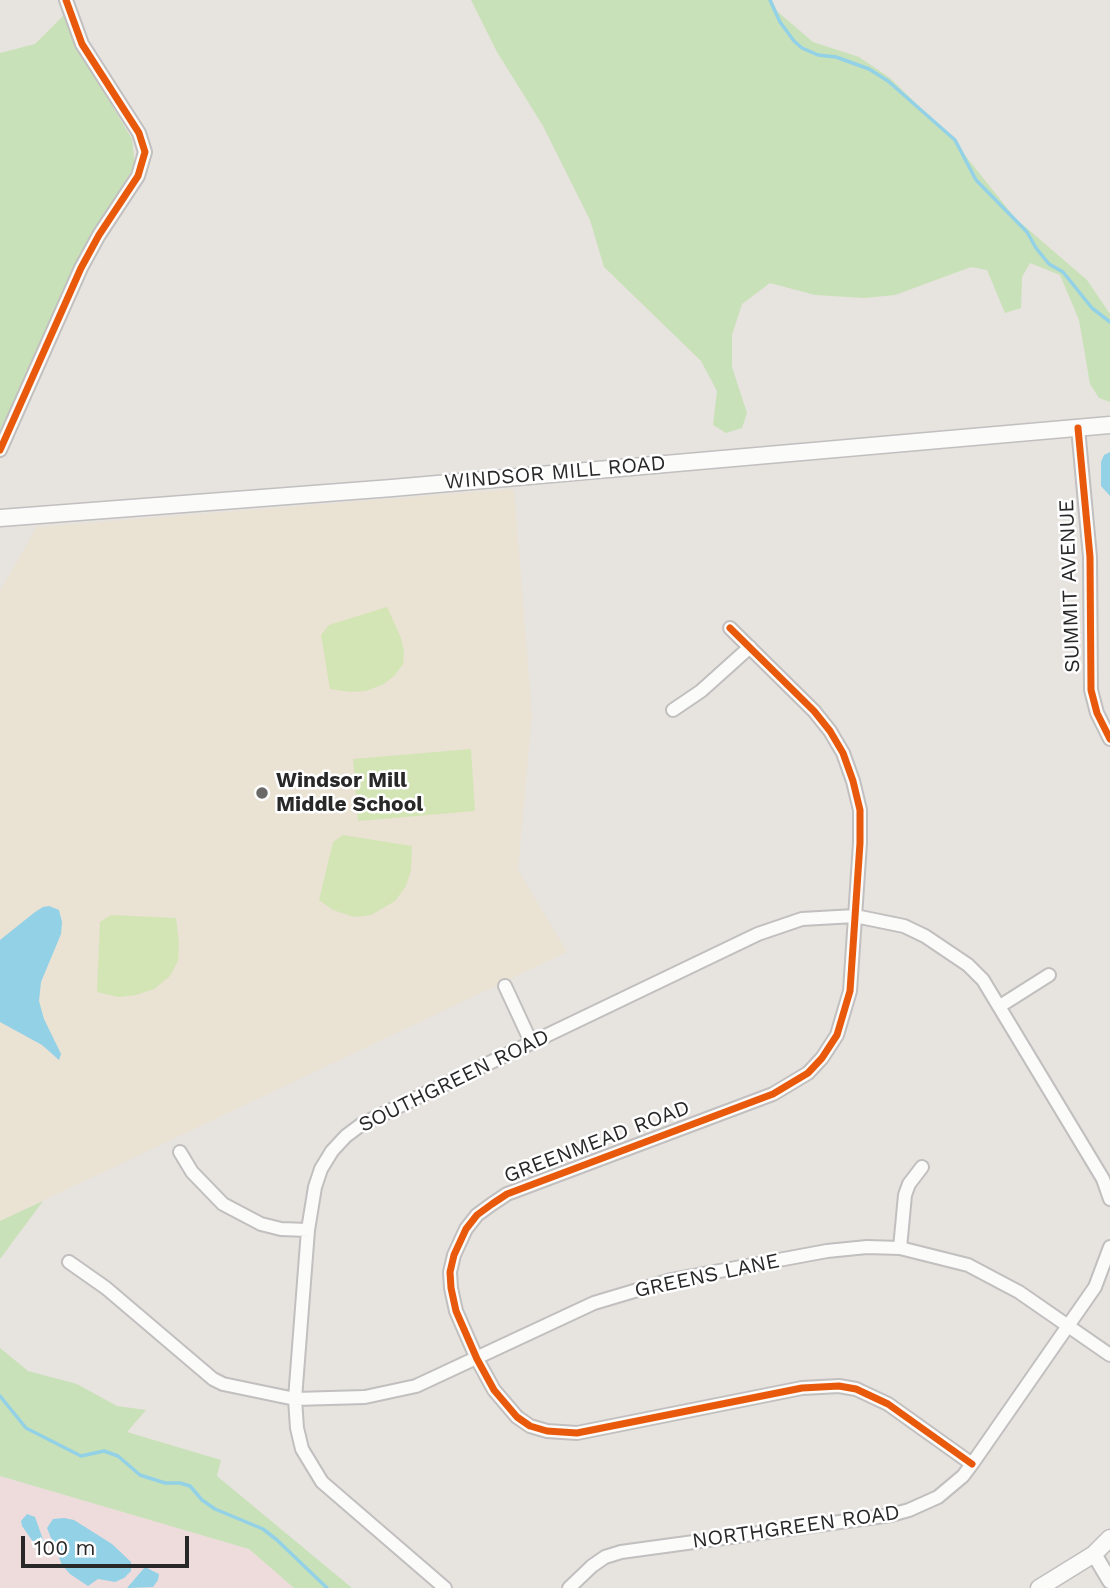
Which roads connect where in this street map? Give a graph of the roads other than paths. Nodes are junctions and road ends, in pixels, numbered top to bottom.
1 (66, 0) edge
2 (1110, 425) edge
3 (1078, 428) junction
4 (0, 450) edge
5 (0, 518) edge
6 (730, 628) dead end
7 (750, 647) junction
8 (673, 710) dead end
9 (1110, 739) edge
10 (855, 916) junction
11 (1049, 975) dead end
12 (505, 986) dead end
13 (1000, 1006) junction
14 (531, 1042) junction
15 (180, 1152) dead end
16 (922, 1167) dead end
17 (1110, 1199) edge
18 (308, 1230) junction
19 (1110, 1247) edge
20 (900, 1248) junction
21 (69, 1262) dead end
22 (1067, 1326) junction
23 (1110, 1355) edge
24 (477, 1359) junction
25 (295, 1399) junction
26 (972, 1464) junction
27 (1110, 1538) edge
28 (1094, 1554) junction
29 (1110, 1581) edge
30 (445, 1588) edge
31 (569, 1588) edge
32 (1039, 1588) edge

1 - 4 street
2 - 3 main road, WINDSOR MILL ROAD
3 - 5 main road, WINDSOR MILL ROAD
3 - 9 street, SUMMIT AVENUE
6 - 7 street, GREENMEAD ROAD
7 - 8 street
7 - 10 street, GREENMEAD ROAD
10 - 13 street
10 - 14 street, SOUTHGREEN ROAD
10 - 24 street, GREENMEAD ROAD
11 - 13 street
12 - 14 street
13 - 17 street
14 - 18 street, SOUTHGREEN ROAD
15 - 18 street
16 - 20 street
18 - 25 street, SOUTHGREEN ROAD
19 - 22 street, NORTHGREEN ROAD
20 - 22 street, GREENS LANE
20 - 24 street, GREENS LANE
21 - 25 street, GREENS LANE
22 - 23 street, GREENS LANE
22 - 26 street, NORTHGREEN ROAD
24 - 25 street, GREENS LANE
24 - 26 street, GREENMEAD ROAD
25 - 30 street, SOUTHGREEN ROAD
26 - 31 street, NORTHGREEN ROAD
27 - 28 main road
28 - 29 street
28 - 32 main road

